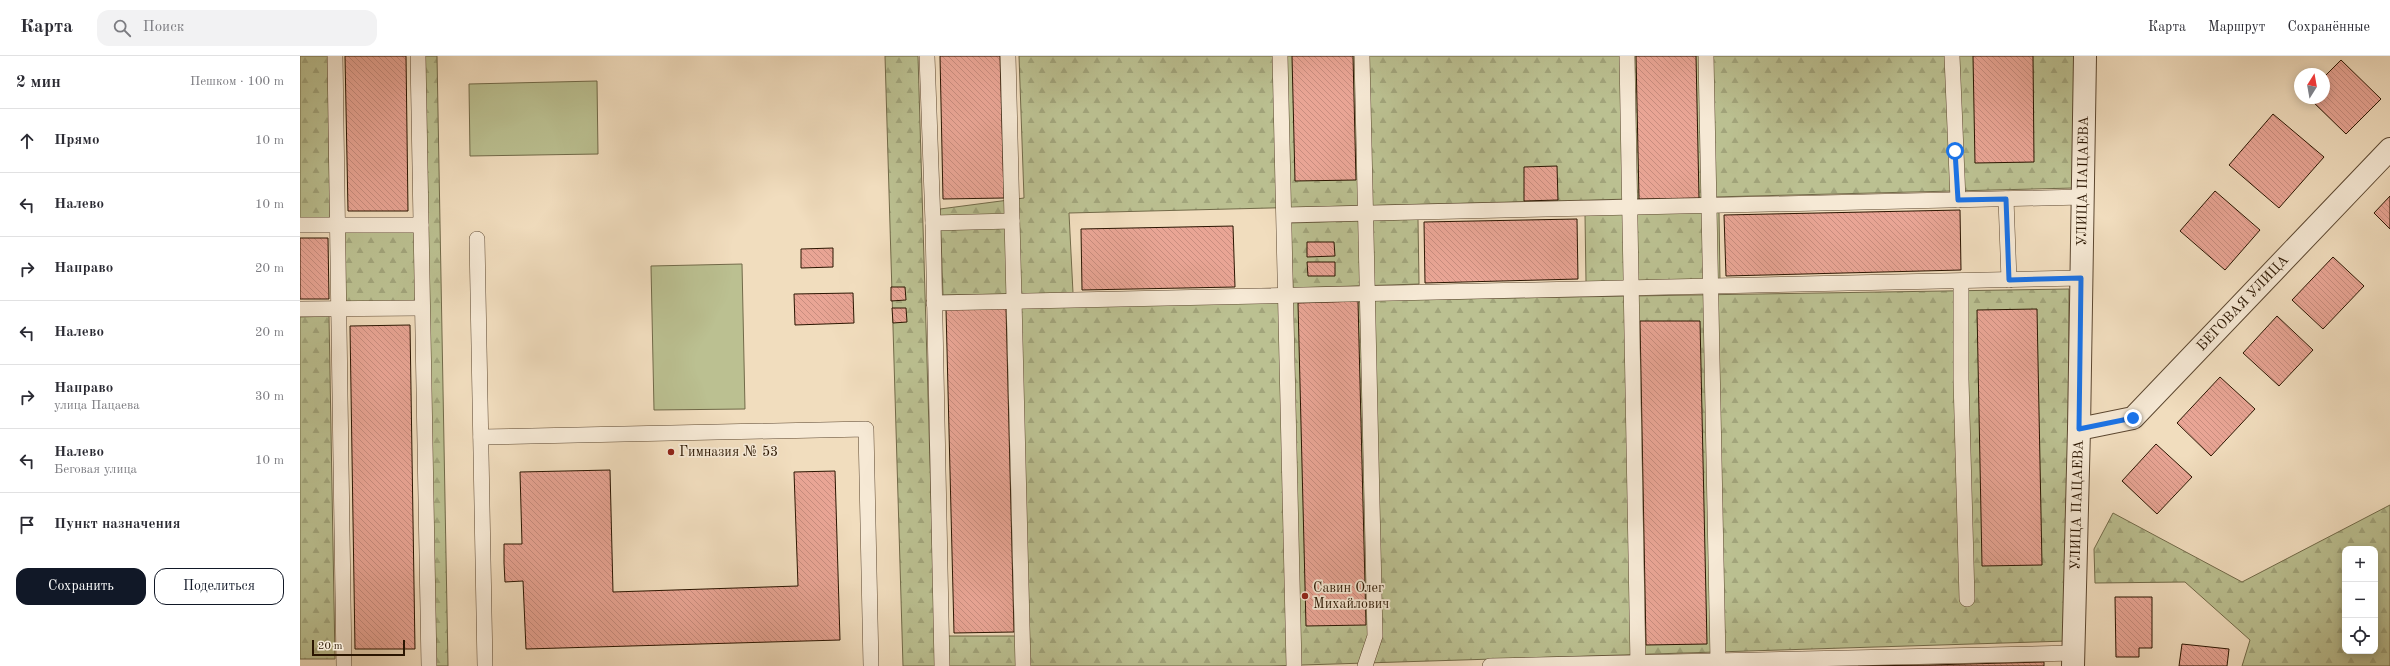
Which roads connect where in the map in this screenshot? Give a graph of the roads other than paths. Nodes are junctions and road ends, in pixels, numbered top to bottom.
1 (335, 56) edge
2 (418, 56) edge
3 (927, 56) edge
4 (1008, 56) edge
5 (1280, 56) edge
6 (1362, 56) edge
7 (1627, 56) edge
8 (1706, 56) edge
9 (1952, 56) edge
10 (2085, 56) edge
11 (2390, 148) edge
12 (2083, 197) junction
13 (2006, 199) junction
14 (1958, 200) junction
15 (1710, 206) junction
16 (1630, 208) junction
17 (1366, 213) junction
18 (1285, 215) junction
19 (1012, 221) junction
20 (933, 223) junction
21 (421, 224) junction
22 (300, 225) edge
23 (337, 225) junction
24 (477, 239) dead end
25 (2081, 278) junction
26 (2009, 280) junction
27 (1961, 281) junction
28 (1712, 287) junction
29 (1632, 288) junction
30 (1368, 294) junction
31 (1287, 296) junction
32 (1014, 302) junction
33 (934, 303) junction
34 (422, 308) junction
35 (300, 309) edge
36 (339, 309) junction
37 (2079, 429) junction
38 (481, 437) junction
39 (1967, 599) dead end
40 (2073, 659) edge
41 (1718, 661) junction
42 (1638, 664) edge
43 (344, 666) edge
44 (429, 666) edge
45 (485, 666) edge
46 (871, 666) edge
47 (942, 666) edge
48 (1023, 666) edge
49 (1294, 666) edge
50 (1366, 666) edge
51 (1490, 666) edge

1 - 23 lane
2 - 21 lane
3 - 20 lane
4 - 19 lane
5 - 18 lane
6 - 17 lane
7 - 16 lane
8 - 15 lane
9 - 14 lane
10 - 12 street, УЛИЦА ПАЦАЕВА
11 - 37 street, БЕГОВАЯ УЛИЦА
12 - 13 lane
12 - 25 street, УЛИЦА ПАЦАЕВА
13 - 14 lane
13 - 26 lane
14 - 15 lane
15 - 16 lane
15 - 28 lane
16 - 17 lane
16 - 29 lane
17 - 18 lane
17 - 30 lane
18 - 31 lane
19 - 20 lane
19 - 32 lane
20 - 33 lane
21 - 23 lane
21 - 34 lane
22 - 23 lane
23 - 36 lane
24 - 38 lane
25 - 26 lane
25 - 37 street, УЛИЦА ПАЦАЕВА
26 - 27 lane
27 - 28 lane
27 - 39 lane
28 - 29 lane
28 - 41 lane
29 - 30 lane
29 - 42 lane
30 - 31 lane
30 - 50 lane
31 - 32 lane
31 - 49 lane
32 - 33 lane
32 - 48 lane
33 - 47 lane
34 - 36 lane
34 - 44 lane
35 - 36 lane
36 - 43 lane
37 - 40 street, УЛИЦА ПАЦАЕВА
38 - 45 lane
38 - 46 lane
40 - 41 lane
41 - 42 lane
42 - 51 lane

